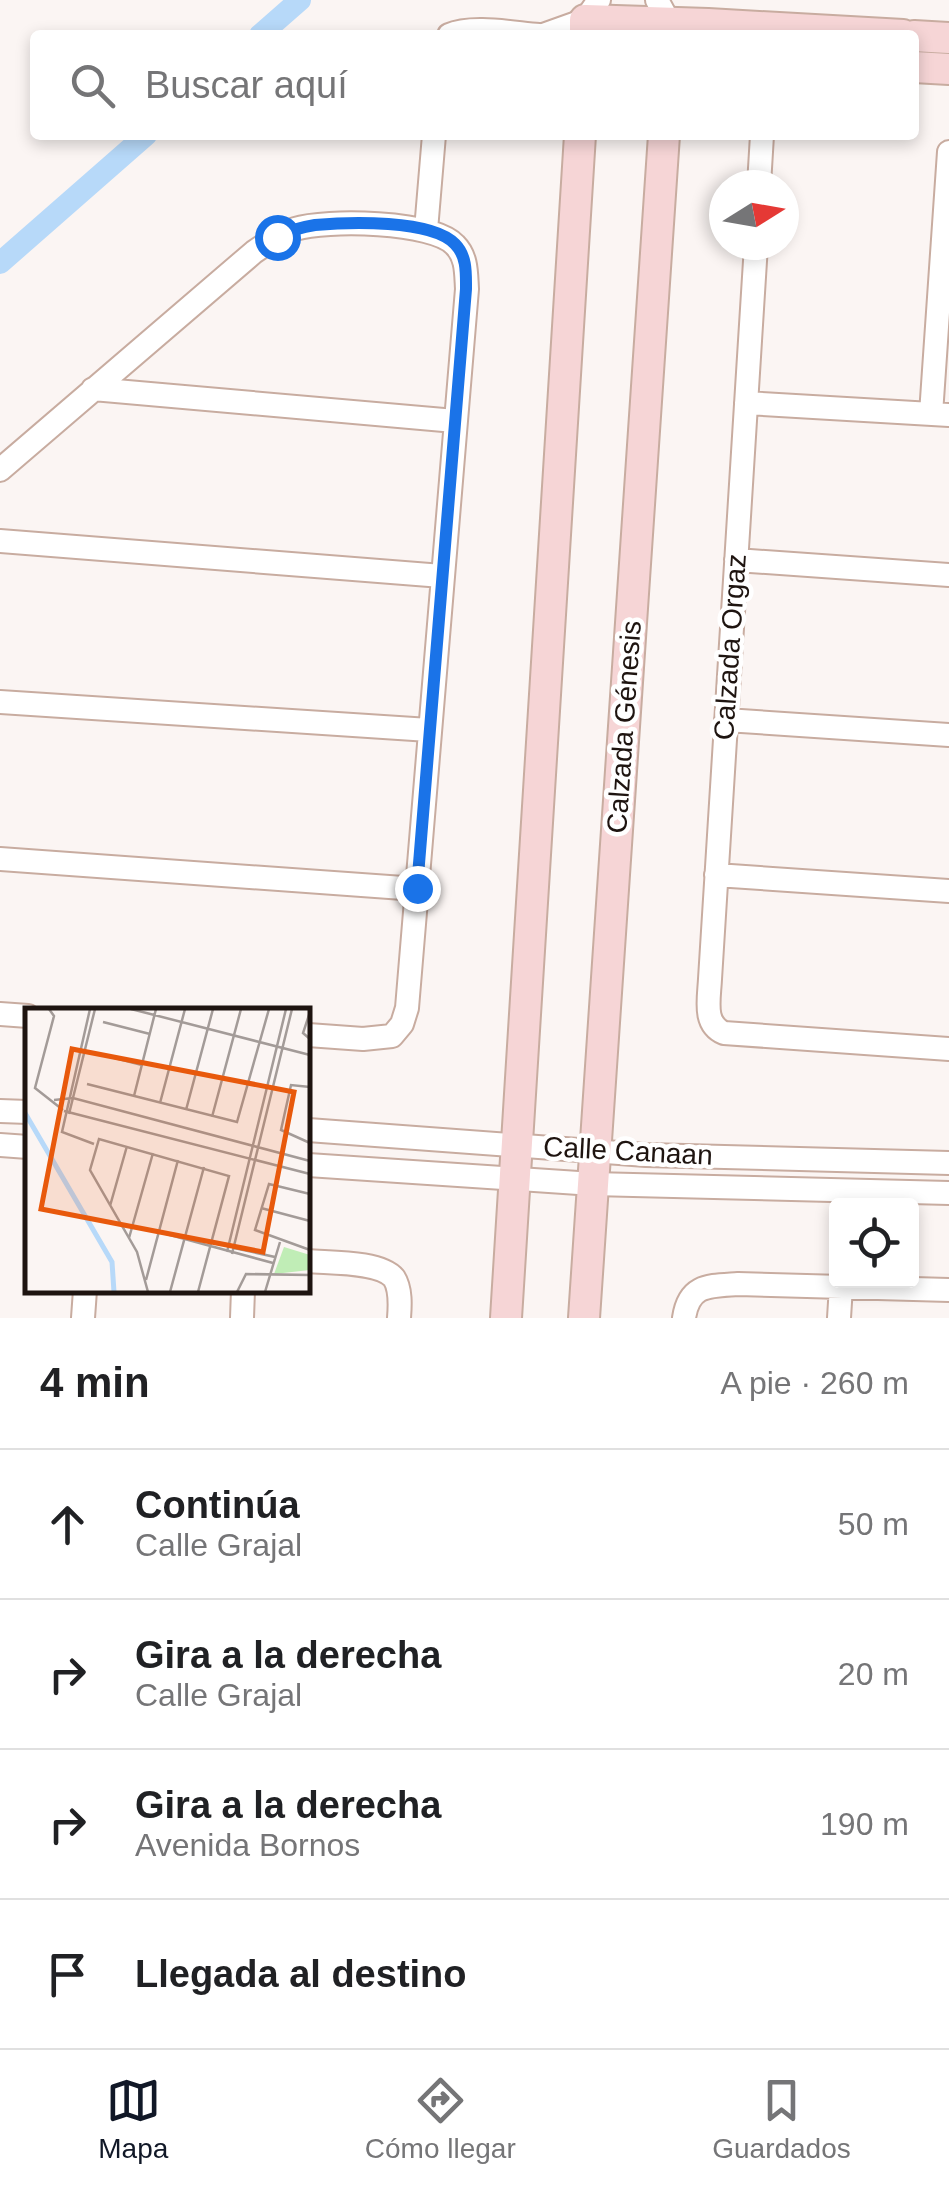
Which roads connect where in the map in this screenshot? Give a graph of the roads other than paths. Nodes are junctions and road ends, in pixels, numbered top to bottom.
1 (590, 18) edge
2 (666, 20) edge
3 (555, 30) edge
4 (814, 30) edge
5 (919, 36) edge
6 (949, 38) edge
7 (919, 67) edge
8 (949, 69) edge
9 (434, 140) edge
10 (580, 140) edge
11 (664, 140) edge
12 (762, 140) edge
13 (949, 152) edge
14 (760, 170) edge
15 (426, 230) junction
16 (755, 260) edge
17 (93, 389) junction
18 (746, 403) junction
19 (940, 415) edge
20 (455, 421) junction
21 (0, 470) edge
22 (0, 541) edge
23 (736, 560) junction
24 (949, 575) edge
25 (442, 576) junction
26 (0, 702) edge
27 (726, 720) junction
28 (429, 730) junction
29 (949, 734) edge
30 (0, 859) edge
31 (716, 875) junction
32 (417, 888) junction
33 (949, 891) edge
34 (0, 1014) edge
35 (25, 1016) edge
36 (310, 1036) edge
37 (949, 1048) edge
38 (0, 1110) edge
39 (25, 1112) edge
40 (310, 1130) edge
41 (516, 1145) junction
42 (0, 1146) edge
43 (25, 1147) edge
44 (596, 1151) junction
45 (949, 1163) edge
46 (310, 1165) edge
47 (514, 1179) junction
48 (593, 1184) junction
49 (949, 1193) edge
50 (310, 1261) edge
51 (829, 1286) edge
52 (841, 1288) edge
53 (895, 1288) edge
54 (949, 1290) edge
55 (85, 1293) edge
56 (244, 1293) edge
57 (399, 1313) edge
58 (684, 1314) edge
59 (83, 1318) edge
60 (242, 1318) edge
61 (506, 1318) edge
62 (584, 1318) edge
63 (839, 1318) edge

1 - 2 street
1 - 3 street
2 - 4 street
5 - 6 street
7 - 8 street
9 - 15 street
10 - 41 street
11 - 44 street, Calzada Génesis
12 - 14 street
13 - 19 street
15 - 17 street
15 - 20 street
16 - 18 street, Calzada Orgaz
17 - 20 street
17 - 21 street
18 - 19 street
18 - 23 street, Calzada Orgaz
20 - 25 street
22 - 25 street
23 - 24 street
23 - 27 street, Calzada Orgaz
25 - 28 street
26 - 28 street
27 - 29 street
27 - 31 street, Calzada Orgaz
28 - 32 street
30 - 32 street
31 - 33 street
31 - 37 street, Calzada Orgaz
32 - 36 street
34 - 35 street
38 - 39 street
40 - 41 street, Calle Canaan
41 - 44 street, Calle Canaan
41 - 47 street
42 - 43 street
44 - 45 street, Calle Canaan
44 - 48 street, Calzada Génesis
46 - 47 street, Calle Canaan
47 - 48 street, Calle Canaan
47 - 61 street
48 - 49 street, Calle Canaan
48 - 62 street, Calzada Génesis
50 - 57 street
51 - 58 street
52 - 63 street
53 - 54 street
55 - 59 street
56 - 60 street

